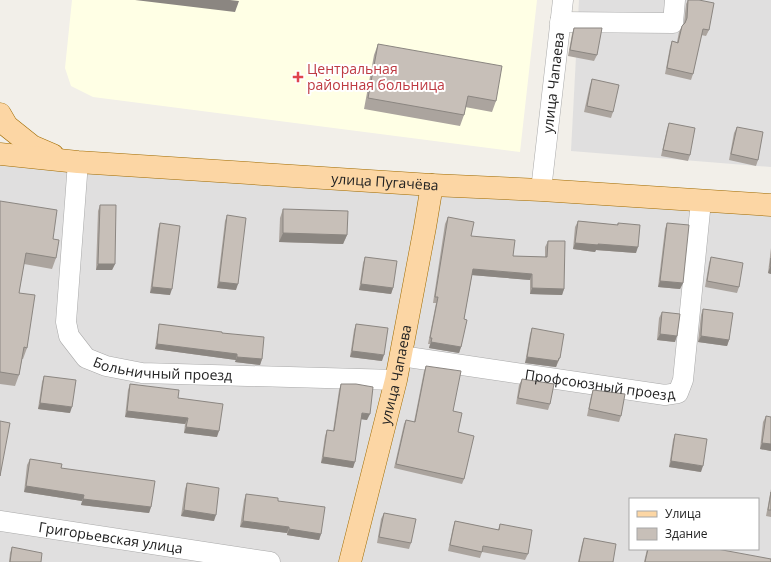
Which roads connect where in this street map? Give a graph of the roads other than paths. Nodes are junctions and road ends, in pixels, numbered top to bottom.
1 (563, 0) edge
2 (675, 0) edge
3 (560, 22) junction
4 (0, 114) edge
5 (0, 154) edge
6 (71, 161) junction
7 (432, 185) junction
8 (541, 190) junction
9 (701, 200) junction
10 (771, 205) edge
11 (401, 356) junction
12 (396, 380) junction
13 (0, 521) edge
14 (270, 562) edge
15 (350, 562) edge

1 - 3 street, улица Чапаева
2 - 3 street
3 - 8 street, улица Чапаева
4 - 6 main road
5 - 6 main road, улица Пугачёва
6 - 7 main road, улица Пугачёва
6 - 12 street, Больничный проезд
7 - 8 main road, улица Пугачёва
7 - 11 main road, улица Чапаева
8 - 9 main road, улица Пугачёва
9 - 10 main road, улица Пугачёва
9 - 11 street, Профсоюзный проезд
11 - 12 main road, улица Чапаева
12 - 15 main road, улица Чапаева
13 - 14 street, Григорьевская улица

